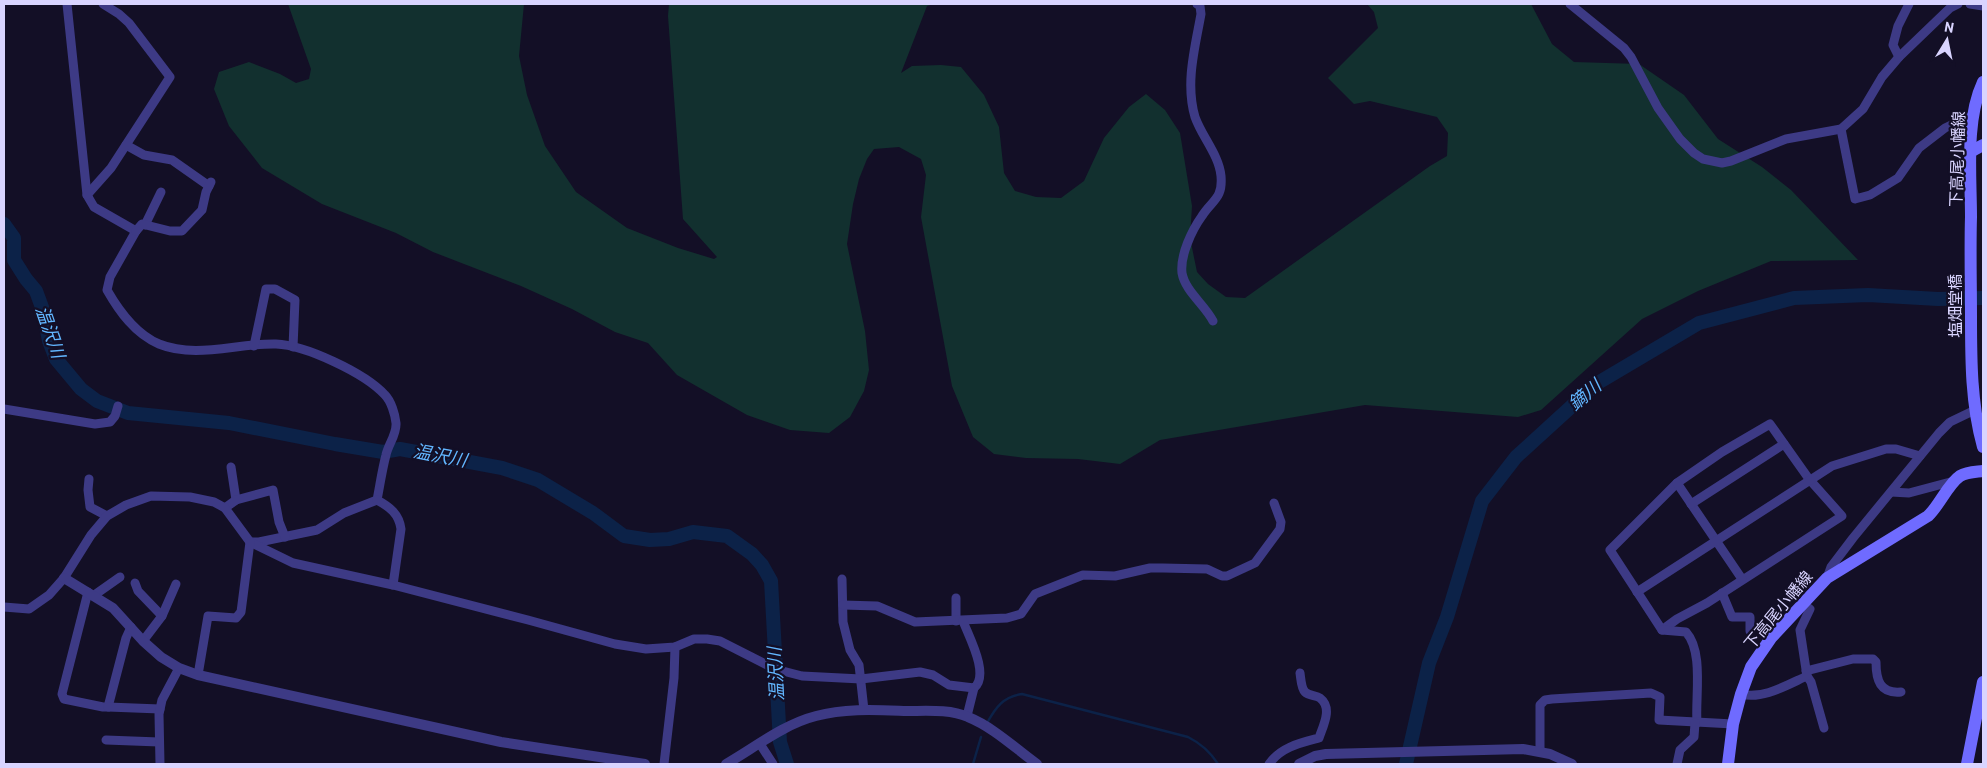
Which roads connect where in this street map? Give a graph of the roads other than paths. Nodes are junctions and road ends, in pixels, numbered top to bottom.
1 (67, 4) edge
2 (103, 4) edge
3 (1198, 4) edge
4 (1570, 4) edge
5 (1909, 4) edge
6 (1958, 4) edge
7 (1970, 4) edge
8 (1983, 6) edge
9 (1899, 57) junction
10 (1983, 82) edge
11 (1968, 117) dead end
12 (1841, 128) junction
13 (126, 145) junction
14 (1977, 148) edge
15 (161, 192) dead end
16 (87, 195) junction
17 (145, 225) junction
18 (136, 231) junction
19 (1971, 238) joint
20 (1213, 321) dead end
21 (254, 346) junction
22 (293, 347) junction
23 (118, 406) dead end
24 (4, 410) edge
25 (1975, 410) junction
26 (1784, 444) junction
27 (1983, 447) edge
28 (1920, 456) junction
29 (232, 467) dead end
30 (1983, 472) edge
31 (89, 479) dead end
32 (1809, 479) junction
33 (1955, 481) junction
34 (1677, 483) junction
35 (1891, 492) junction
36 (236, 500) junction
37 (377, 500) junction
38 (1274, 503) dead end
39 (1691, 504) junction
40 (225, 508) junction
41 (107, 516) junction
42 (285, 537) junction
43 (1717, 540) junction
44 (250, 542) junction
45 (120, 577) dead end
46 (64, 578) junction
47 (1827, 578) junction
48 (842, 579) dead end
49 (1742, 579) junction
50 (135, 583) dead end
51 (176, 584) dead end
52 (394, 585) junction
53 (1637, 592) junction
54 (1722, 593) junction
55 (90, 594) junction
56 (956, 598) dead end
57 (1802, 603) junction
58 (843, 605) junction
59 (4, 607) edge
60 (162, 616) junction
61 (960, 621) junction
62 (131, 627) junction
63 (1662, 630) junction
64 (1750, 631) dead end
65 (144, 641) junction
66 (675, 647) junction
67 (178, 668) junction
68 (1300, 673) dead end
69 (1806, 674) junction
70 (198, 676) junction
71 (861, 679) junction
72 (1983, 682) edge
73 (974, 688) junction
74 (1902, 692) dead end
75 (1740, 694) junction
76 (108, 707) junction
77 (160, 709) junction
78 (864, 710) junction
79 (967, 716) junction
80 (1696, 723) junction
81 (1734, 724) junction
82 (1824, 728) dead end
83 (106, 740) dead end
84 (159, 742) junction
85 (760, 744) junction
86 (1540, 751) junction
87 (1027, 760) edge
88 (160, 764) edge
89 (645, 764) edge
90 (664, 764) edge
91 (726, 764) edge
92 (773, 764) edge
93 (1037, 764) edge
94 (1269, 764) edge
95 (1299, 764) edge
96 (1572, 764) edge
97 (1677, 764) edge
98 (1728, 764) edge
99 (1967, 764) edge

1 - 16 street
2 - 13 street
3 - 20 street
4 - 12 street
5 - 9 street
6 - 9 street
7 - 8 street
9 - 12 street
10 - 14 main road, 下高尾小幡線
11 - 12 street
13 - 16 street
13 - 17 street
14 - 19 main road, 下高尾小幡線
15 - 17 street
16 - 18 street
17 - 18 street
18 - 21 street
19 - 25 main road, 塩畑堂橋
21 - 22 street
21 - 22 street
22 - 37 street
23 - 24 street
25 - 27 main road
25 - 28 street
26 - 32 street
26 - 34 street
26 - 39 street
28 - 32 street
28 - 35 street
29 - 36 street
30 - 33 main road
31 - 41 street
32 - 43 street
32 - 49 street
33 - 35 street
33 - 47 main road, 下高尾小幡線
34 - 39 street
34 - 53 street
35 - 47 street
36 - 40 street
36 - 42 street
37 - 42 street
37 - 52 street
38 - 61 street
39 - 43 street
40 - 41 street
40 - 44 street
41 - 46 street
42 - 44 street
43 - 49 street
43 - 53 street
44 - 52 street
44 - 70 street
45 - 55 street
46 - 55 street
46 - 59 street
47 - 57 main road, 下高尾小幡線
48 - 58 street
49 - 54 street
50 - 60 street
51 - 60 street
52 - 66 street
53 - 63 street
54 - 63 street
54 - 64 street
55 - 62 street
55 - 76 street
56 - 61 street
57 - 69 street
57 - 75 main road, 下高尾小幡線
58 - 61 street
58 - 71 street
60 - 65 street
61 - 73 street
62 - 65 street
62 - 76 street
63 - 80 street
65 - 67 street
66 - 71 street
66 - 90 street
67 - 70 street
67 - 77 street
68 - 94 street
69 - 74 street
69 - 75 street
69 - 82 street
70 - 89 street
71 - 73 street
71 - 78 street
72 - 99 main road
73 - 79 street
75 - 81 main road, 下高尾小幡線
76 - 77 street
77 - 84 street
78 - 79 street
78 - 85 street
79 - 87 street
80 - 81 street
80 - 86 street
80 - 97 street
81 - 98 main road, 下高尾小幡線
83 - 84 street
84 - 88 street
85 - 91 street
85 - 92 street
86 - 95 street
86 - 96 street
87 - 93 street

